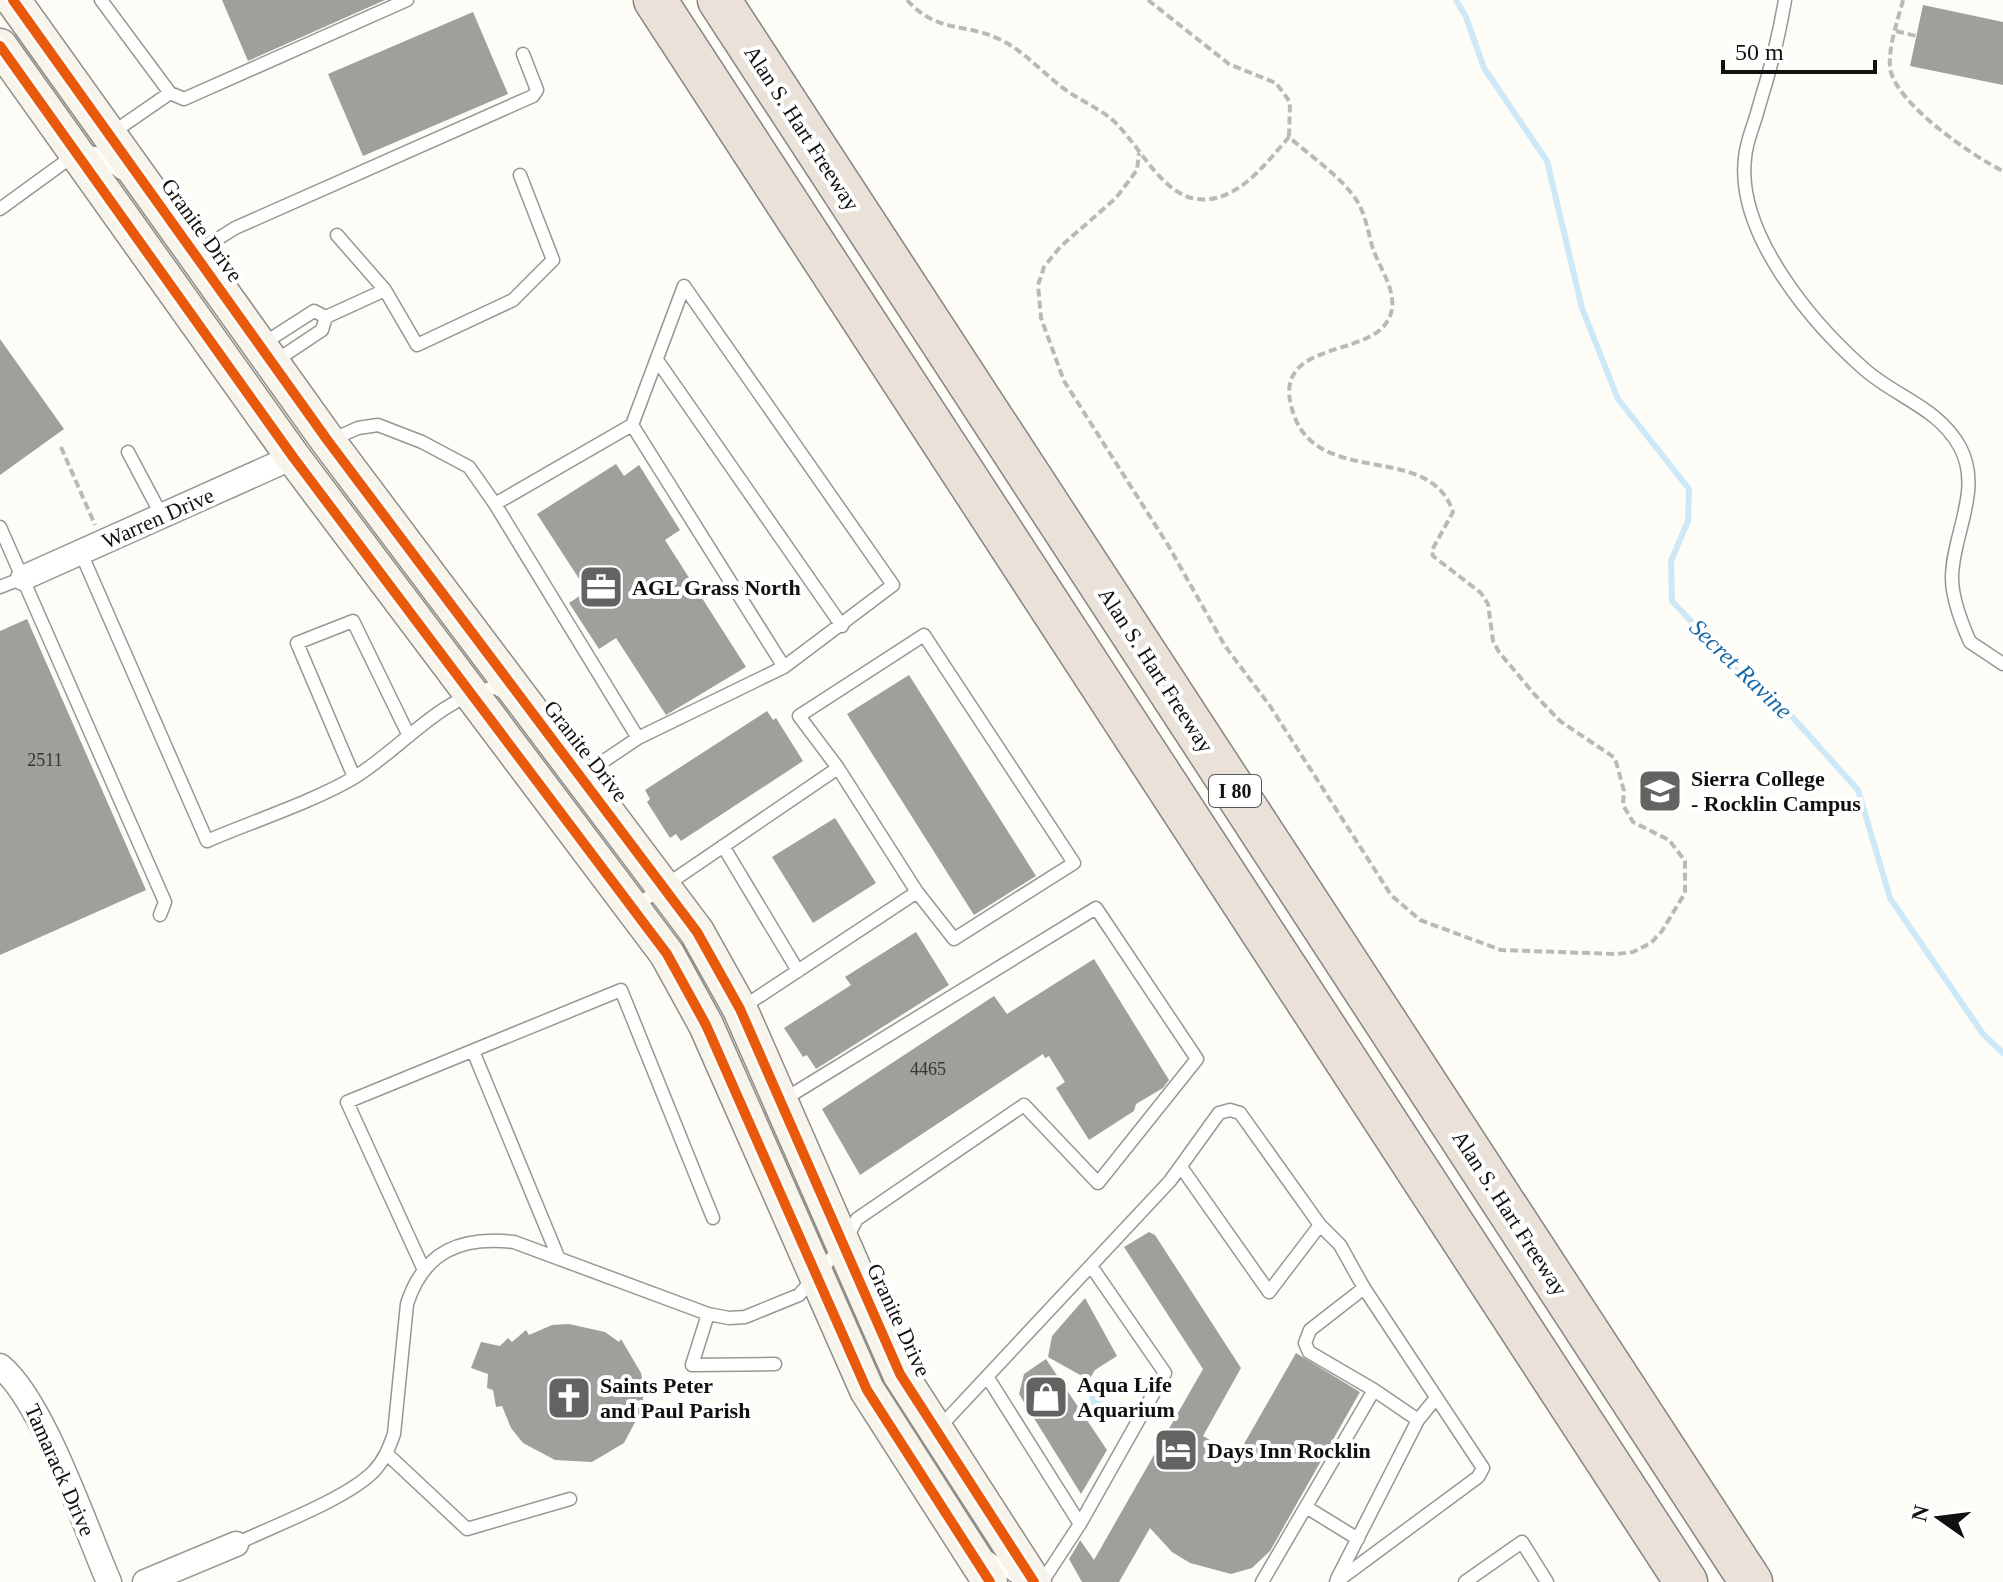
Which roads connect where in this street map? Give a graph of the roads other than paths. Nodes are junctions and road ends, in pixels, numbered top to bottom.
1 (13, 0) edge
2 (101, 0) edge
3 (407, 0) edge
4 (655, 0) edge
5 (719, 0) edge
6 (1785, 0) edge
7 (0, 46) edge
8 (523, 54) dead end
9 (170, 93) junction
10 (110, 135) junction
11 (77, 153) junction
12 (520, 175) dead end
13 (155, 198) junction
14 (0, 209) edge
15 (337, 235) dead end
16 (195, 254) junction
17 (385, 290) junction
18 (326, 317) junction
19 (267, 355) junction
20 (657, 360) junction
21 (632, 425) junction
22 (328, 441) junction
23 (128, 452) dead end
24 (293, 457) junction
25 (495, 504) junction
26 (162, 516) junction
27 (0, 527) edge
28 (92, 548) junction
29 (11, 583) edge
30 (842, 626) junction
31 (2003, 664) edge
32 (784, 667) junction
33 (471, 693) junction
34 (525, 704) junction
35 (409, 736) junction
36 (638, 738) junction
37 (838, 768) junction
38 (582, 776) junction
39 (354, 777) junction
40 (723, 846) junction
41 (664, 886) junction
42 (917, 892) junction
43 (634, 907) junction
44 (160, 915) dead end
45 (798, 971) junction
46 (740, 1009) junction
47 (473, 1051) junction
48 (780, 1102) junction
49 (1181, 1167) junction
50 (713, 1218) dead end
51 (1320, 1225) junction
52 (842, 1246) junction
53 (559, 1259) junction
54 (1091, 1266) junction
55 (423, 1268) junction
56 (816, 1278) junction
57 (1364, 1288) junction
58 (708, 1314) junction
59 (775, 1364) dead end
60 (0, 1366) edge
61 (988, 1378) junction
62 (1374, 1390) junction
63 (1436, 1398) junction
64 (1418, 1420) junction
65 (936, 1431) junction
66 (387, 1454) junction
67 (570, 1499) dead end
68 (1306, 1507) junction
69 (1080, 1524) junction
70 (956, 1530) junction
71 (1358, 1539) junction
72 (236, 1544) joint
73 (109, 1582) edge
74 (145, 1582) edge
75 (990, 1582) edge
76 (1023, 1582) edge
77 (1034, 1582) edge
78 (1042, 1582) edge
79 (1262, 1582) edge
80 (1336, 1582) edge
81 (1465, 1582) edge
82 (1547, 1582) edge
83 (1686, 1582) edge
84 (1751, 1582) edge

1 - 10 street, Granite Drive
2 - 9 lane
3 - 9 lane
4 - 83 highway, I 80
5 - 84 highway, Alan S. Hart Freeway / I 80
6 - 31 lane
7 - 11 street
8 - 16 lane
9 - 10 lane
10 - 13 street, Granite Drive
11 - 13 lane
11 - 14 lane
11 - 24 street
12 - 17 lane
13 - 16 street, Granite Drive
15 - 17 lane
16 - 19 street, Granite Drive
17 - 18 lane
18 - 19 lane
18 - 19 lane
19 - 22 street, Granite Drive
20 - 21 lane
20 - 30 lane
20 - 30 lane
21 - 25 lane
21 - 32 lane
22 - 24 street
22 - 25 lane
22 - 34 street, Granite Drive
23 - 26 lane
24 - 26 street, Warren Drive
24 - 33 street
25 - 36 lane
26 - 28 street, Warren Drive
27 - 29 lane
28 - 29 street, Warren Drive
28 - 39 lane
29 - 44 lane
30 - 32 lane
32 - 36 lane
33 - 34 lane
33 - 35 lane
33 - 43 street
34 - 38 street, Granite Drive
35 - 39 lane
35 - 39 lane
36 - 38 lane
37 - 40 lane
37 - 42 lane
37 - 42 lane
38 - 41 street, Granite Drive
40 - 41 lane
40 - 45 lane
41 - 43 lane
41 - 46 street, Granite Drive
42 - 45 lane
43 - 56 street
45 - 46 lane
46 - 48 street, Granite Drive
47 - 50 lane
47 - 53 lane
47 - 55 lane
48 - 52 street, Granite Drive
48 - 52 lane
49 - 51 lane
49 - 51 lane
49 - 54 lane
51 - 57 lane
52 - 56 lane
52 - 65 street, Granite Drive
53 - 55 lane
53 - 58 lane
54 - 61 lane
54 - 69 lane
55 - 66 lane
56 - 58 lane
56 - 70 street
57 - 62 lane
57 - 63 lane
58 - 59 lane
60 - 73 street, Tamarack Drive
61 - 65 lane
61 - 69 lane
62 - 64 lane
62 - 68 lane
63 - 64 lane
63 - 80 lane
64 - 71 lane
65 - 77 street, Granite Drive
66 - 67 lane
66 - 72 lane
68 - 71 lane
68 - 79 lane
69 - 78 lane
70 - 75 street
70 - 76 lane
71 - 80 lane
72 - 74 street
81 - 82 lane

